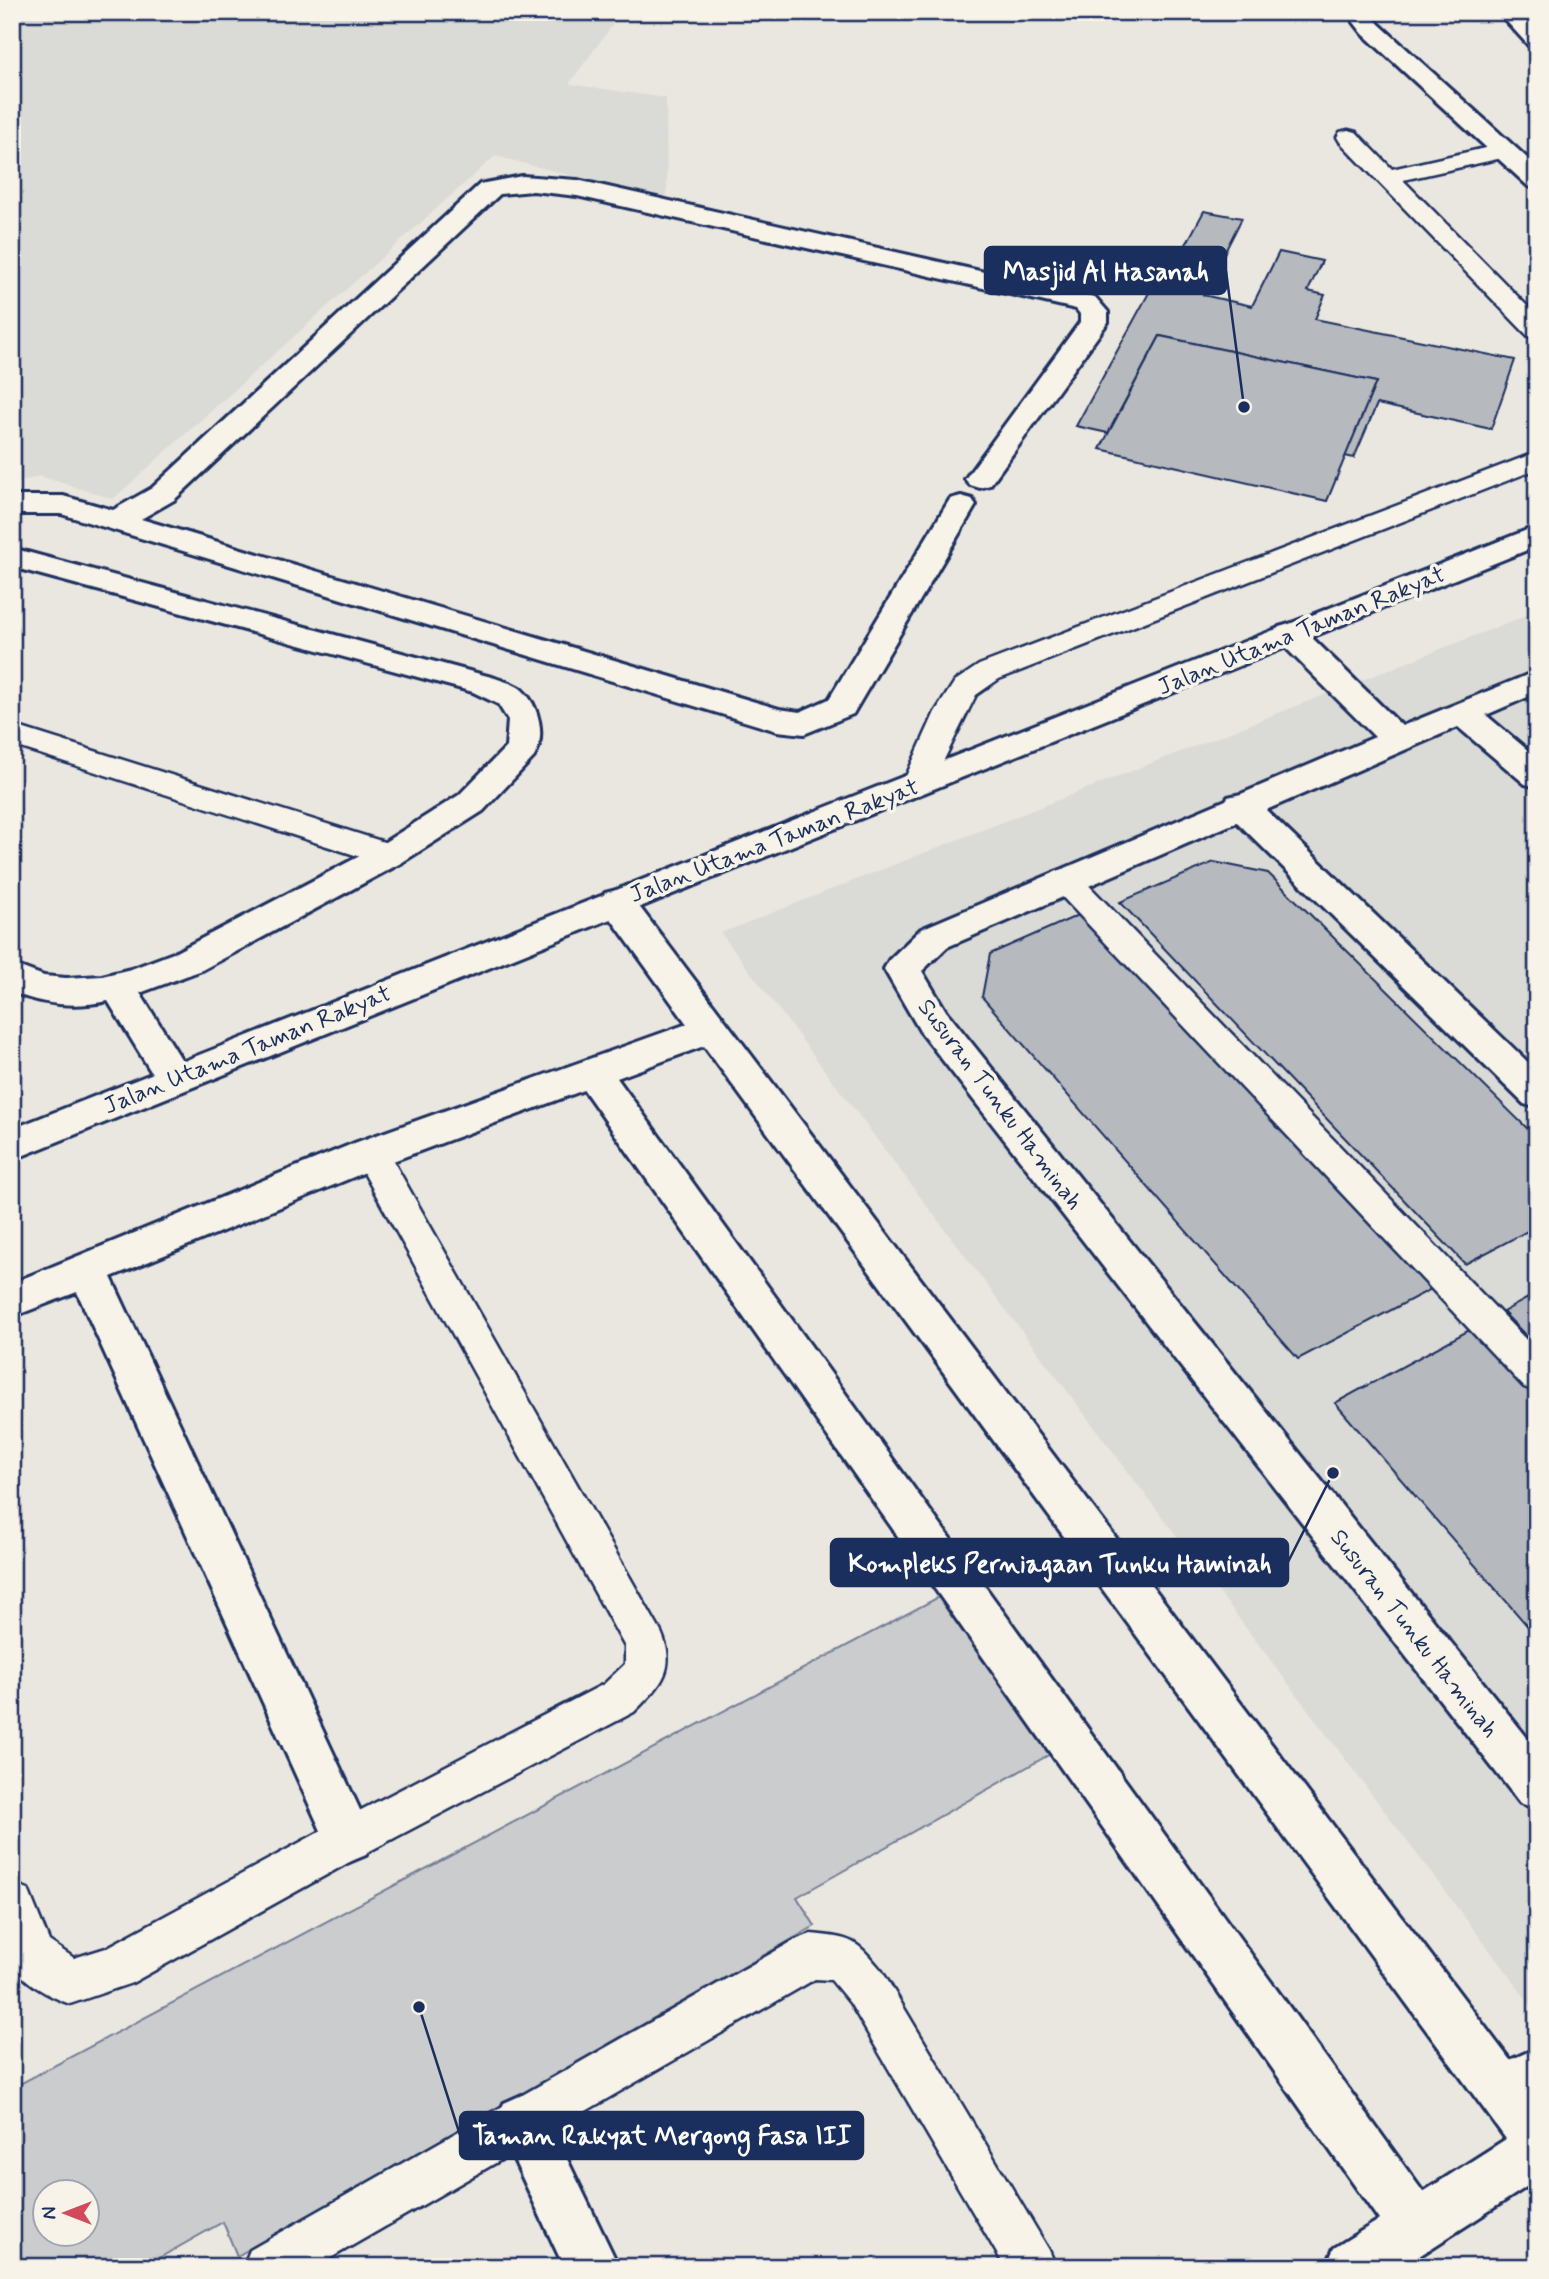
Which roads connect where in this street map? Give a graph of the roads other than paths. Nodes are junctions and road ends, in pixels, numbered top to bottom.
1 (1358, 12) edge
2 (1510, 12) edge
3 (1537, 41) edge
4 (1348, 136) dead end
5 (1503, 151) junction
6 (1385, 177) junction
7 (1537, 181) edge
8 (1537, 331) edge
9 (1537, 460) edge
10 (980, 479) dead end
11 (12, 505) edge
12 (961, 505) dead end
13 (116, 521) junction
14 (1537, 535) edge
15 (12, 557) edge
16 (1290, 634) junction
17 (1537, 681) edge
18 (1462, 713) junction
19 (12, 735) edge
20 (1397, 740) junction
21 (1537, 776) edge
22 (918, 783) junction
23 (1240, 805) junction
24 (389, 855) junction
25 (1065, 880) junction
26 (617, 902) junction
27 (12, 977) edge
28 (117, 986) junction
29 (712, 1029) junction
30 (591, 1071) junction
31 (174, 1078) junction
32 (1537, 1094) edge
33 (12, 1145) edge
34 (371, 1153) junction
35 (88, 1271) junction
36 (12, 1301) edge
37 (1537, 1376) edge
38 (1537, 1787) edge
39 (349, 1839) junction
40 (12, 1904) edge
41 (1520, 2083) edge
42 (522, 2121) junction
43 (1537, 2138) edge
44 (1537, 2150) edge
45 (1417, 2228) junction
46 (267, 2267) edge
47 (593, 2267) edge
48 (1032, 2267) edge
49 (1353, 2267) edge

1 - 5 street
2 - 3 street
4 - 6 lane
5 - 6 lane
5 - 7 street
6 - 8 lane
9 - 22 lane
10 - 13 street
11 - 13 street
12 - 13 street
14 - 16 street, Jalan Utama Taman Rakyat
15 - 24 street
16 - 20 street
16 - 22 street, Jalan Utama Taman Rakyat
17 - 18 street, Susuran Tunku Haminah
18 - 20 street, Susuran Tunku Haminah
18 - 21 street
19 - 24 lane
20 - 23 street, Susuran Tunku Haminah
22 - 26 street, Jalan Utama Taman Rakyat
23 - 25 street, Susuran Tunku Haminah
23 - 32 street
24 - 28 street
25 - 37 lane
25 - 38 street, Susuran Tunku Haminah
26 - 29 street
26 - 31 street, Jalan Utama Taman Rakyat
27 - 28 street
28 - 31 street
29 - 30 street
29 - 41 street
30 - 34 street
30 - 45 street
31 - 33 street, Jalan Utama Taman Rakyat
34 - 35 street
34 - 39 lane
35 - 36 street
35 - 39 street
39 - 40 lane
41 - 43 street
42 - 46 lane
42 - 47 street
42 - 48 lane
44 - 45 street
45 - 49 street

